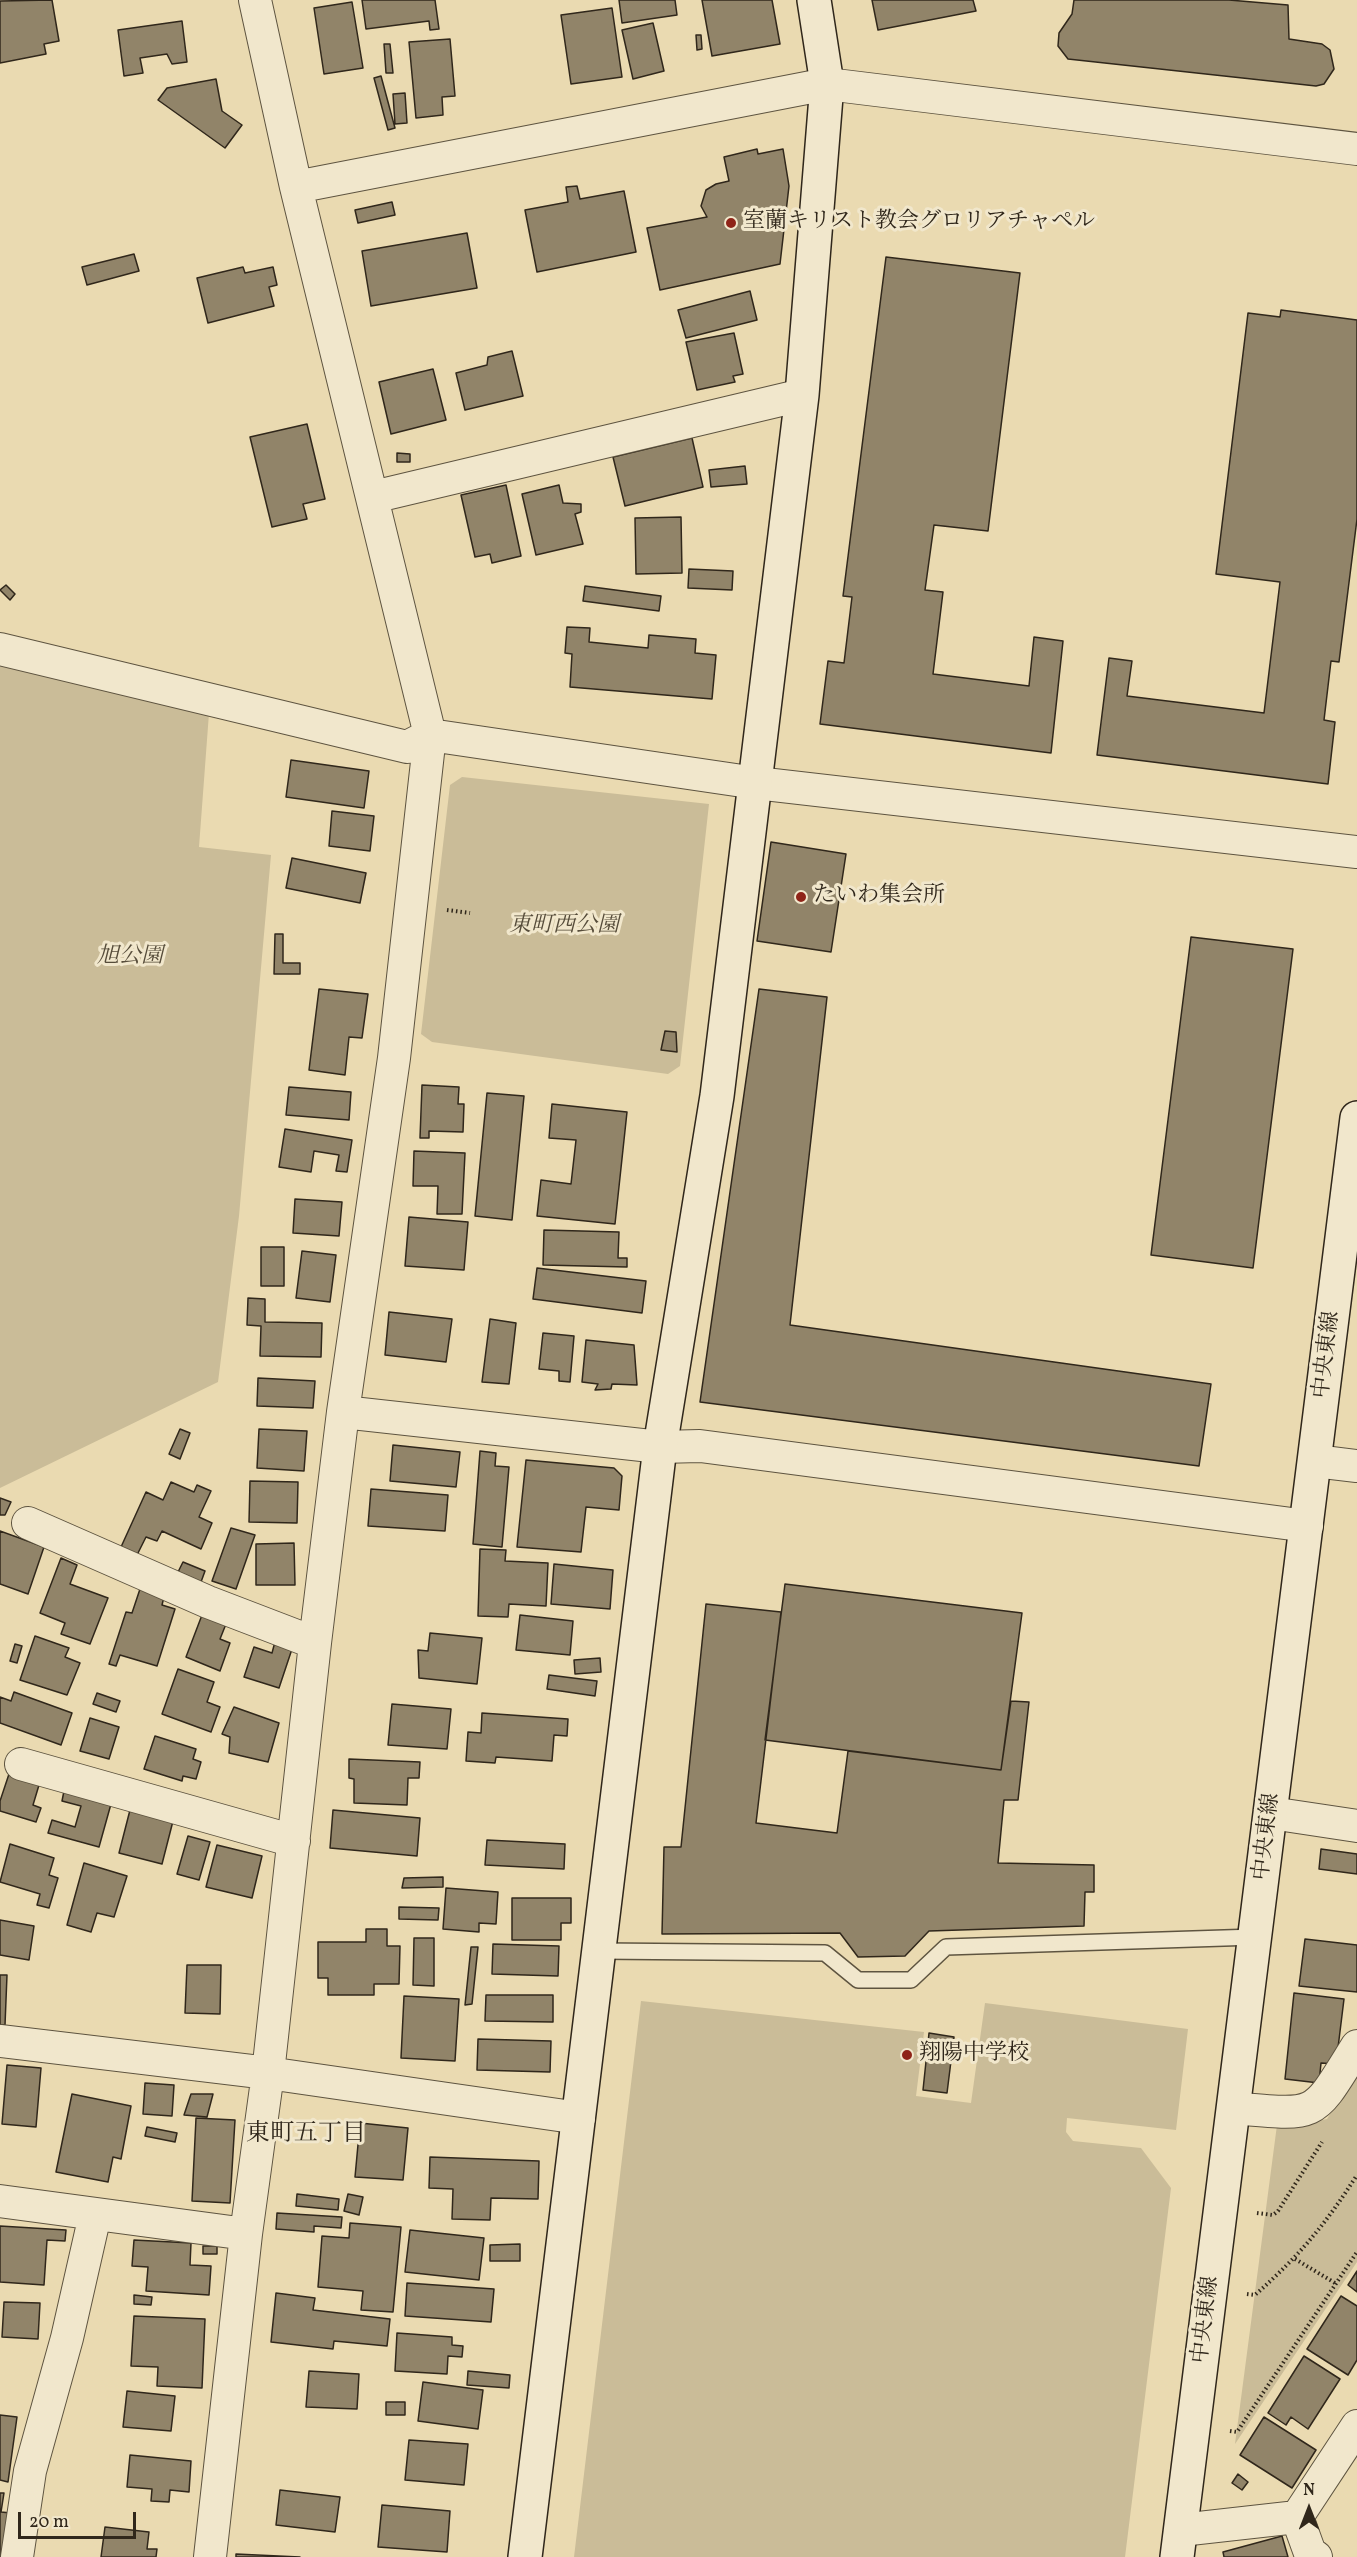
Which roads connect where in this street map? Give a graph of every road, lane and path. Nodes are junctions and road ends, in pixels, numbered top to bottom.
1 (255, 0) edge
2 (814, 0) edge
3 (827, 84) junction
4 (1357, 149) edge
5 (296, 188) junction
6 (802, 395) junction
7 (373, 497) junction
8 (0, 650) edge
9 (430, 735) junction
10 (756, 783) junction
11 (1357, 852) edge
12 (436, 909) dead end
13 (470, 913) dead end
14 (1356, 1132) edge
15 (343, 1412) junction
16 (660, 1448) junction
17 (1315, 1461) junction
18 (1357, 1466) edge
19 (28, 1523) dead end
20 (1307, 1526) junction
21 (315, 1643) junction
22 (21, 1764) dead end
23 (1271, 1813) junction
24 (1357, 1826) edge
25 (294, 1841) junction
26 (1255, 1937) junction
27 (599, 1952) junction
28 (0, 2041) edge
29 (1357, 2046) edge
30 (268, 2073) junction
31 (1234, 2108) junction
32 (579, 2118) junction
33 (1327, 2134) dead end
34 (1357, 2175) edge
35 (0, 2202) edge
36 (1257, 2213) dead end
37 (95, 2215) junction
38 (246, 2234) junction
39 (1357, 2252) edge
40 (1295, 2259) junction
41 (1335, 2283) junction
42 (1247, 2294) dead end
43 (1357, 2426) edge
44 (1230, 2431) dead end
45 (1297, 2517) junction
46 (1179, 2544) edge
47 (17, 2557) edge
48 (210, 2557) edge
49 (525, 2557) edge
50 (1316, 2557) edge

1 - 5 street
2 - 3 street
3 - 4 street
3 - 5 street
3 - 6 street
5 - 7 street
6 - 7 street
6 - 10 street
7 - 9 street
8 - 9 street
9 - 10 street
9 - 15 street
10 - 11 street
10 - 16 street
12 - 13 path
14 - 17 street, 中央東線
15 - 16 street
15 - 21 street
16 - 20 street
16 - 27 street
17 - 18 street
17 - 20 street, 中央東線
19 - 21 street
20 - 23 street, 中央東線
21 - 25 street
22 - 25 street
23 - 24 street
23 - 26 street, 中央東線
25 - 30 street
26 - 27 lane
26 - 31 street, 中央東線
27 - 32 street
28 - 30 street
29 - 31 street
30 - 32 street
30 - 38 street
31 - 46 street, 中央東線
32 - 49 street
33 - 36 path
34 - 40 path
35 - 37 street
37 - 38 street
37 - 47 street
38 - 48 street
39 - 41 path
40 - 41 path
40 - 42 path
41 - 44 path
43 - 45 street
45 - 46 street
45 - 50 street

